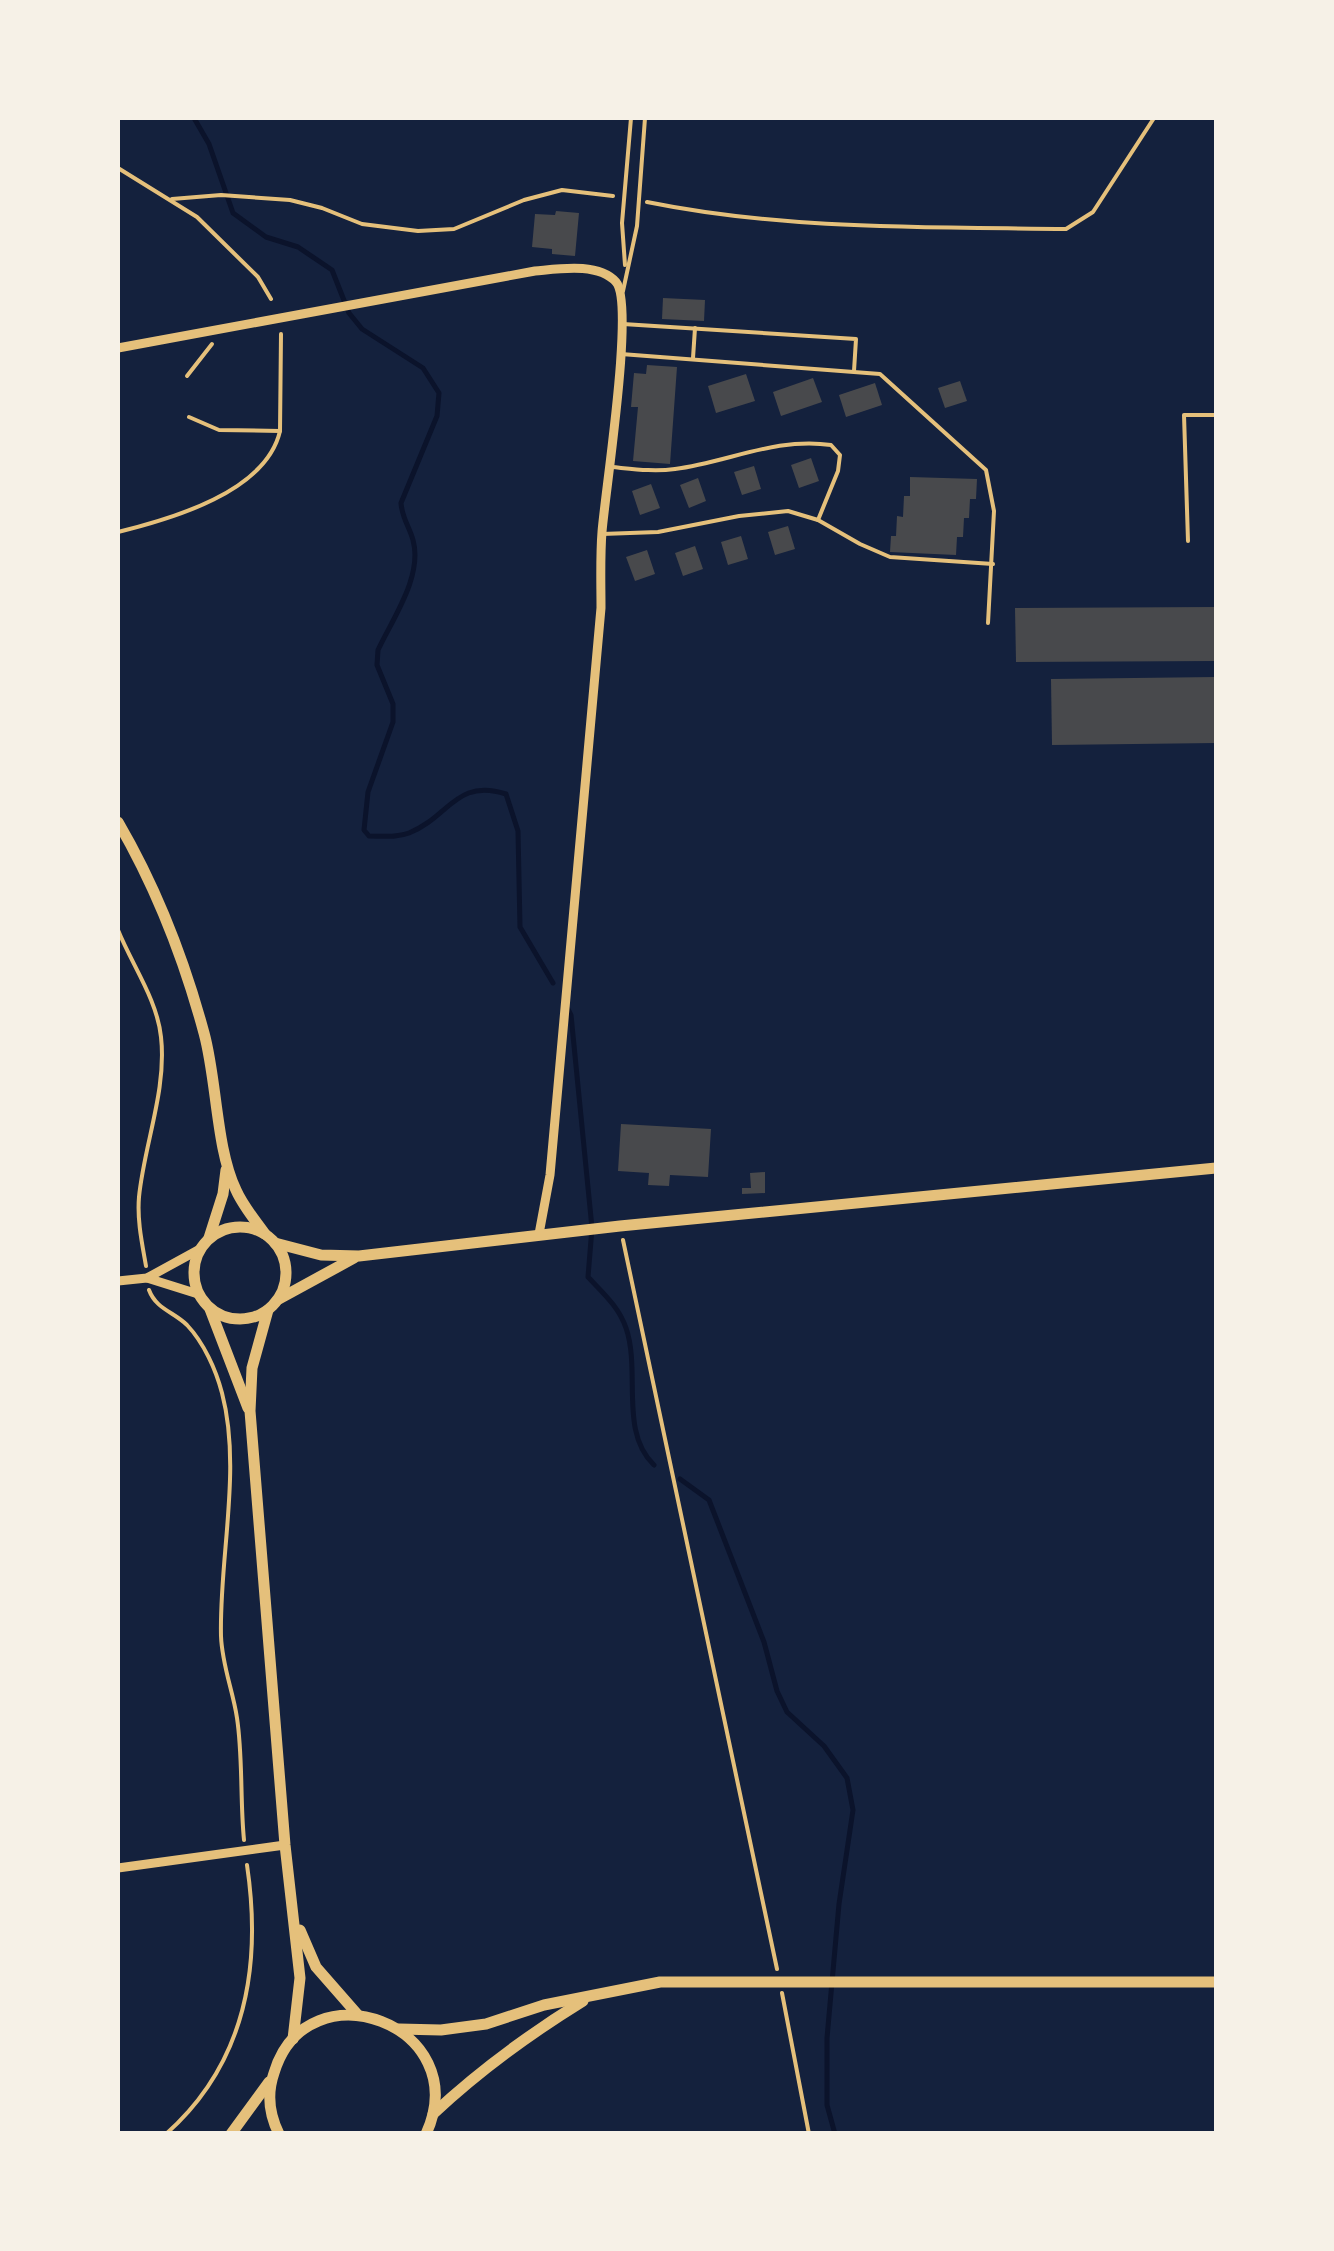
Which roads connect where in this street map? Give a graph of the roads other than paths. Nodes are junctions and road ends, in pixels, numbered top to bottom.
1 (631, 118) edge
2 (646, 118) edge
3 (626, 270) junction
4 (622, 298) junction
5 (622, 324) junction
6 (696, 328) junction
7 (118, 348) edge
8 (621, 354) junction
9 (693, 360) junction
10 (854, 370) junction
11 (1216, 415) edge
12 (608, 466) junction
13 (818, 520) junction
14 (602, 534) junction
15 (1188, 541) dead end
16 (993, 564) junction
17 (988, 622) dead end
18 (118, 822) edge
19 (227, 1167) junction
20 (1216, 1168) edge
21 (539, 1234) junction
22 (209, 1238) junction
23 (270, 1238) junction
24 (200, 1249) junction
25 (358, 1256) junction
26 (147, 1278) junction
27 (118, 1281) edge
28 (198, 1294) junction
29 (279, 1298) junction
30 (210, 1309) junction
31 (268, 1310) junction
32 (250, 1411) junction
33 (285, 1845) junction
34 (118, 1868) edge
35 (295, 1916) junction
36 (1216, 1982) edge
37 (587, 1998) junction
38 (358, 2014) junction
39 (399, 2029) junction
40 (294, 2039) junction
41 (272, 2078) junction
42 (433, 2114) junction
43 (231, 2134) edge
44 (279, 2134) edge
45 (426, 2134) edge

1 - 3 lane
2 - 3 lane
3 - 4 lane
4 - 5 street
4 - 7 street
5 - 6 lane
5 - 8 street
6 - 9 lane
6 - 10 lane
8 - 9 lane
8 - 12 street
9 - 10 lane
10 - 16 lane
11 - 15 lane
12 - 13 lane
12 - 14 street
13 - 14 lane
13 - 16 lane
14 - 21 street
16 - 17 lane
18 - 19 street
19 - 22 street
19 - 23 street
20 - 21 street
21 - 25 street
22 - 23 street
22 - 24 street
23 - 25 street
23 - 29 street
24 - 26 street
24 - 28 street
25 - 29 street
26 - 27 street
26 - 28 street
28 - 30 street
29 - 31 street
30 - 31 street
30 - 32 street
31 - 32 street
32 - 33 street
33 - 34 street
33 - 35 street
35 - 38 street
35 - 40 street
36 - 37 street
37 - 39 street
37 - 42 street
38 - 39 street
38 - 40 street
39 - 42 street
40 - 41 street
41 - 43 street
41 - 44 street
42 - 45 street

